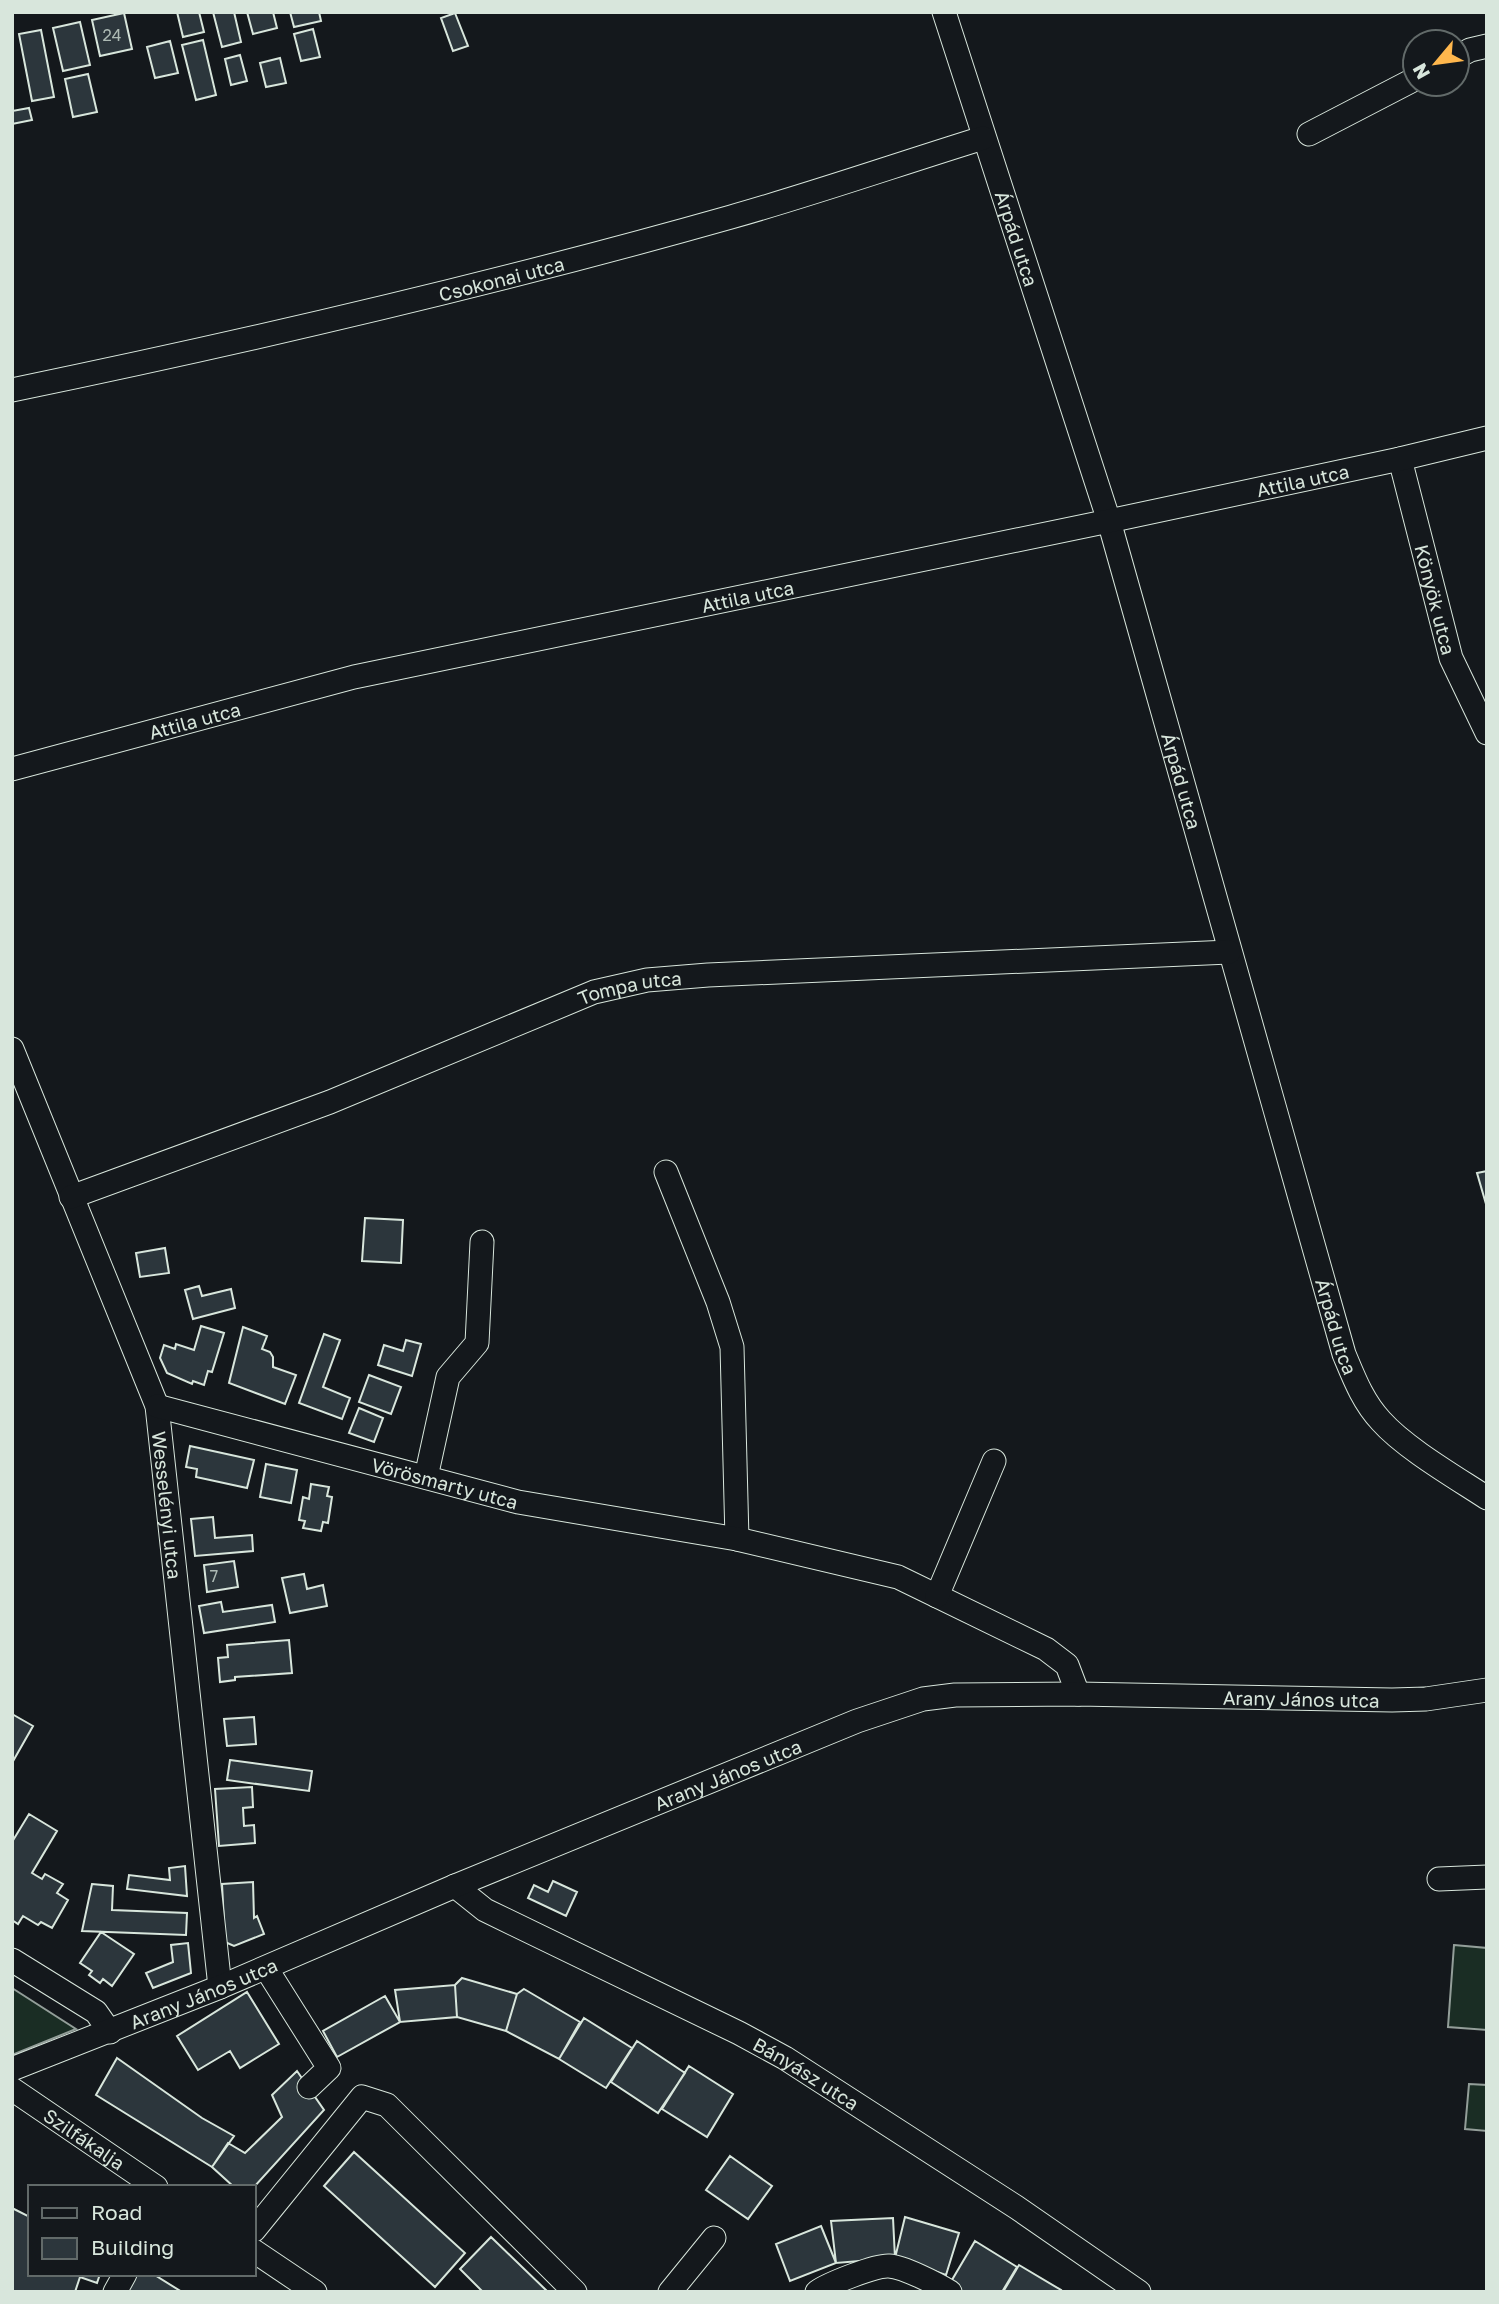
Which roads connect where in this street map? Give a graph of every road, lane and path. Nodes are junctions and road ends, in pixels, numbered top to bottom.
1 (944, 12) edge
2 (1401, 86) edge
3 (1309, 134) dead end
4 (983, 138) junction
5 (12, 390) edge
6 (1487, 438) edge
7 (1400, 459) junction
8 (1109, 521) junction
9 (1487, 733) edge
10 (12, 769) edge
11 (1229, 951) junction
12 (12, 1049) edge
13 (666, 1172) dead end
14 (71, 1197) junction
15 (482, 1242) dead end
16 (157, 1406) junction
17 (995, 1461) dead end
18 (426, 1478) junction
19 (1487, 1499) edge
20 (737, 1539) junction
21 (937, 1596) junction
22 (1487, 1690) edge
23 (1078, 1694) junction
24 (1487, 1877) edge
25 (1439, 1879) dead end
26 (456, 1886) junction
27 (12, 1960) edge
28 (265, 1968) junction
29 (220, 1987) junction
30 (110, 2032) junction
31 (12, 2069) edge
32 (309, 2087) dead end
33 (12, 2089) edge
34 (150, 2185) edge
35 (256, 2228) edge
36 (714, 2238) dead end
37 (256, 2252) edge
38 (124, 2276) edge
39 (827, 2289) edge
40 (116, 2292) edge
41 (315, 2292) edge
42 (575, 2292) edge
43 (670, 2292) edge
44 (950, 2292) edge
45 (1139, 2292) edge

1 - 4 street, Árpád utca
2 - 3 street
4 - 5 street, Csokonai utca
4 - 8 street, Árpád utca
6 - 7 street, Attila utca
7 - 8 street, Attila utca
7 - 9 street, Könyök utca
8 - 10 street, Attila utca
8 - 11 street, Árpád utca
11 - 14 street, Tompa utca
11 - 19 street, Árpád utca
12 - 14 street, Wesselényi utca
13 - 20 street
14 - 16 street, Wesselényi utca
15 - 18 street
16 - 18 street, Vörösmarty utca
16 - 29 street, Wesselényi utca
17 - 21 street
18 - 20 street, Vörösmarty utca
20 - 21 street, Vörösmarty utca
21 - 23 street, Vörösmarty utca
22 - 23 street, Arany János utca
23 - 26 street, Arany János utca
24 - 25 street
26 - 28 street, Arany János utca
26 - 45 street, Bányász utca
27 - 30 street
28 - 29 street, Arany János utca
28 - 32 street
29 - 30 street, Arany János utca
30 - 31 street, Arany János utca
33 - 34 street, Szilfákalja
35 - 42 street
36 - 43 street
37 - 41 street
38 - 40 street
39 - 44 street

